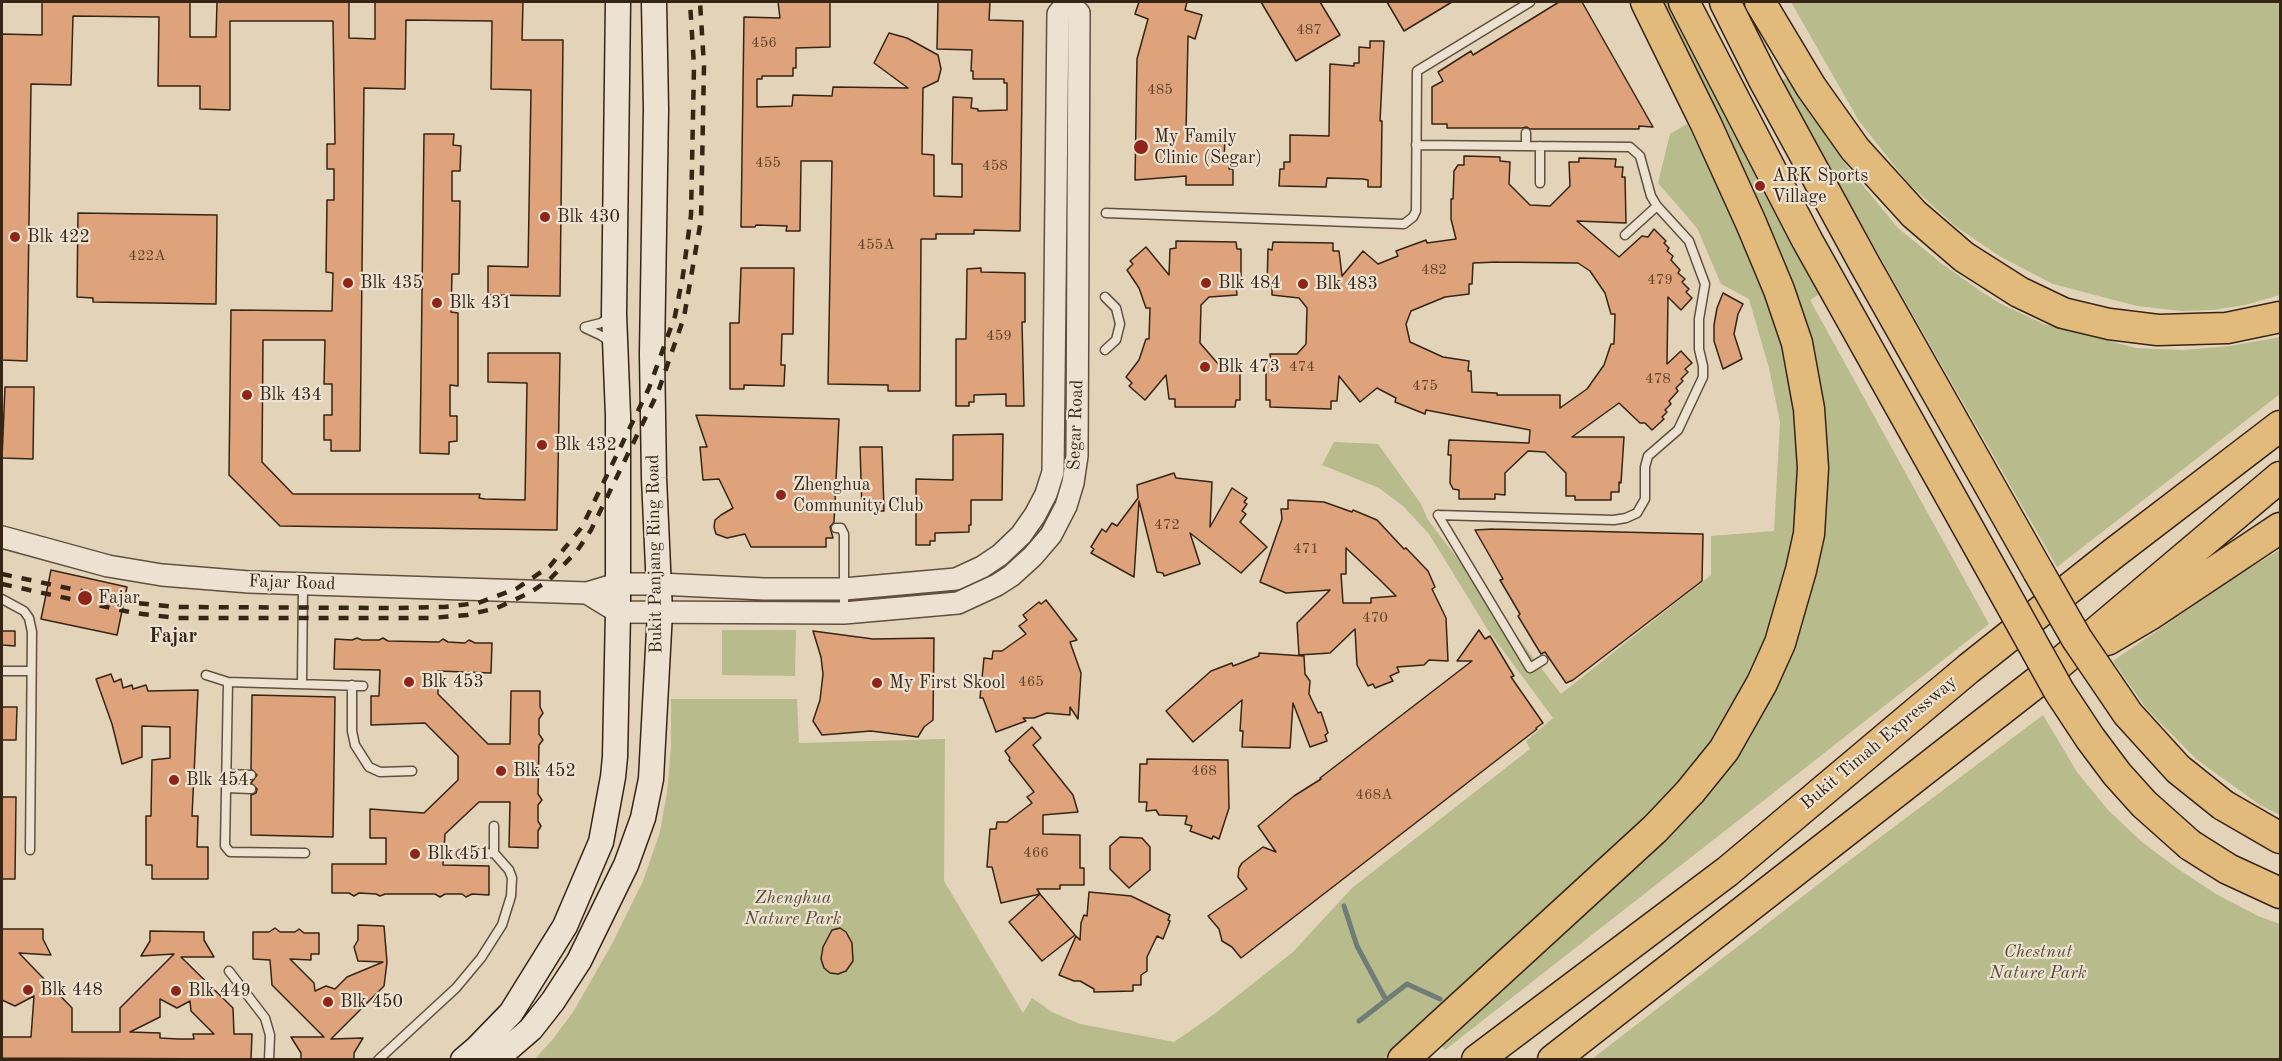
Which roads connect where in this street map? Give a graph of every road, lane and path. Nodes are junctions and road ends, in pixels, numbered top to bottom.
1 (1068, 2) edge
2 (1530, 2) edge
3 (1646, 2) edge
4 (1684, 2) edge
5 (1725, 2) edge
6 (1760, 2) edge
7 (618, 12) edge
8 (655, 12) edge
9 (1526, 134) dead end
10 (1416, 145) junction
11 (1526, 146) junction
12 (1540, 146) junction
13 (1540, 183) dead end
14 (1657, 206) junction
15 (1107, 213) dead end
16 (1625, 235) dead end
17 (1105, 297) dead end
18 (2280, 317) edge
19 (1105, 350) dead end
20 (2280, 426) edge
21 (2280, 477) edge
22 (836, 528) dead end
23 (2280, 528) edge
24 (2, 537) edge
25 (303, 583) junction
26 (617, 584) junction
27 (659, 584) junction
28 (844, 589) junction
29 (587, 593) junction
30 (2, 599) edge
31 (618, 612) junction
32 (660, 612) junction
33 (844, 613) junction
34 (1543, 660) dead end
35 (2, 671) edge
36 (31, 671) junction
37 (206, 675) dead end
38 (2042, 678) junction
39 (228, 682) junction
40 (302, 683) junction
41 (352, 686) junction
42 (363, 686) dead end
43 (412, 771) dead end
44 (226, 774) junction
45 (251, 775) dead end
46 (226, 788) junction
47 (251, 789) dead end
48 (494, 826) dead end
49 (2280, 837) edge
50 (30, 850) dead end
51 (305, 853) dead end
52 (494, 853) junction
53 (461, 854) dead end
54 (2280, 893) edge
55 (229, 971) dead end
56 (269, 1059) edge
57 (378, 1059) edge
58 (463, 1059) edge
59 (495, 1059) edge
60 (1403, 1059) edge
61 (1477, 1059) edge
62 (1553, 1059) edge

1 - 28 street, Segar Road
1 - 33 street, Segar Road
2 - 10 lane
3 - 60 highway
4 - 54 highway, bridge
5 - 49 highway, bridge
6 - 18 highway
7 - 8 main road
7 - 26 main road, Bukit Panjang Ring Road
8 - 27 main road, Bukit Panjang Ring Road
9 - 11 lane
10 - 11 lane
10 - 15 lane
11 - 12 lane
12 - 13 lane
12 - 14 lane
14 - 16 lane
14 - 34 lane
17 - 19 lane
20 - 61 highway, Bukit Timah Expressway
21 - 38 highway
22 - 28 lane
23 - 38 highway
24 - 25 street, Fajar Road
25 - 29 street, Fajar Road
25 - 40 lane
26 - 27 street, Segar Road
26 - 29 street, Fajar Road
26 - 31 main road, Bukit Panjang Ring Road
27 - 28 street, Segar Road
27 - 32 main road, Bukit Panjang Ring Road
28 - 33 lane
29 - 31 street, Fajar Road
30 - 36 lane
31 - 32 street, Segar Road
31 - 58 main road, Bukit Panjang Ring Road
32 - 33 street, Segar Road
32 - 59 main road, Bukit Panjang Ring Road
35 - 36 lane
36 - 50 lane
37 - 39 lane
38 - 62 highway
39 - 40 lane
39 - 44 lane
40 - 41 lane
41 - 42 lane
41 - 43 lane
44 - 45 lane
44 - 46 lane
46 - 47 lane
46 - 51 lane
48 - 52 lane
52 - 53 lane
52 - 57 lane
55 - 56 lane

